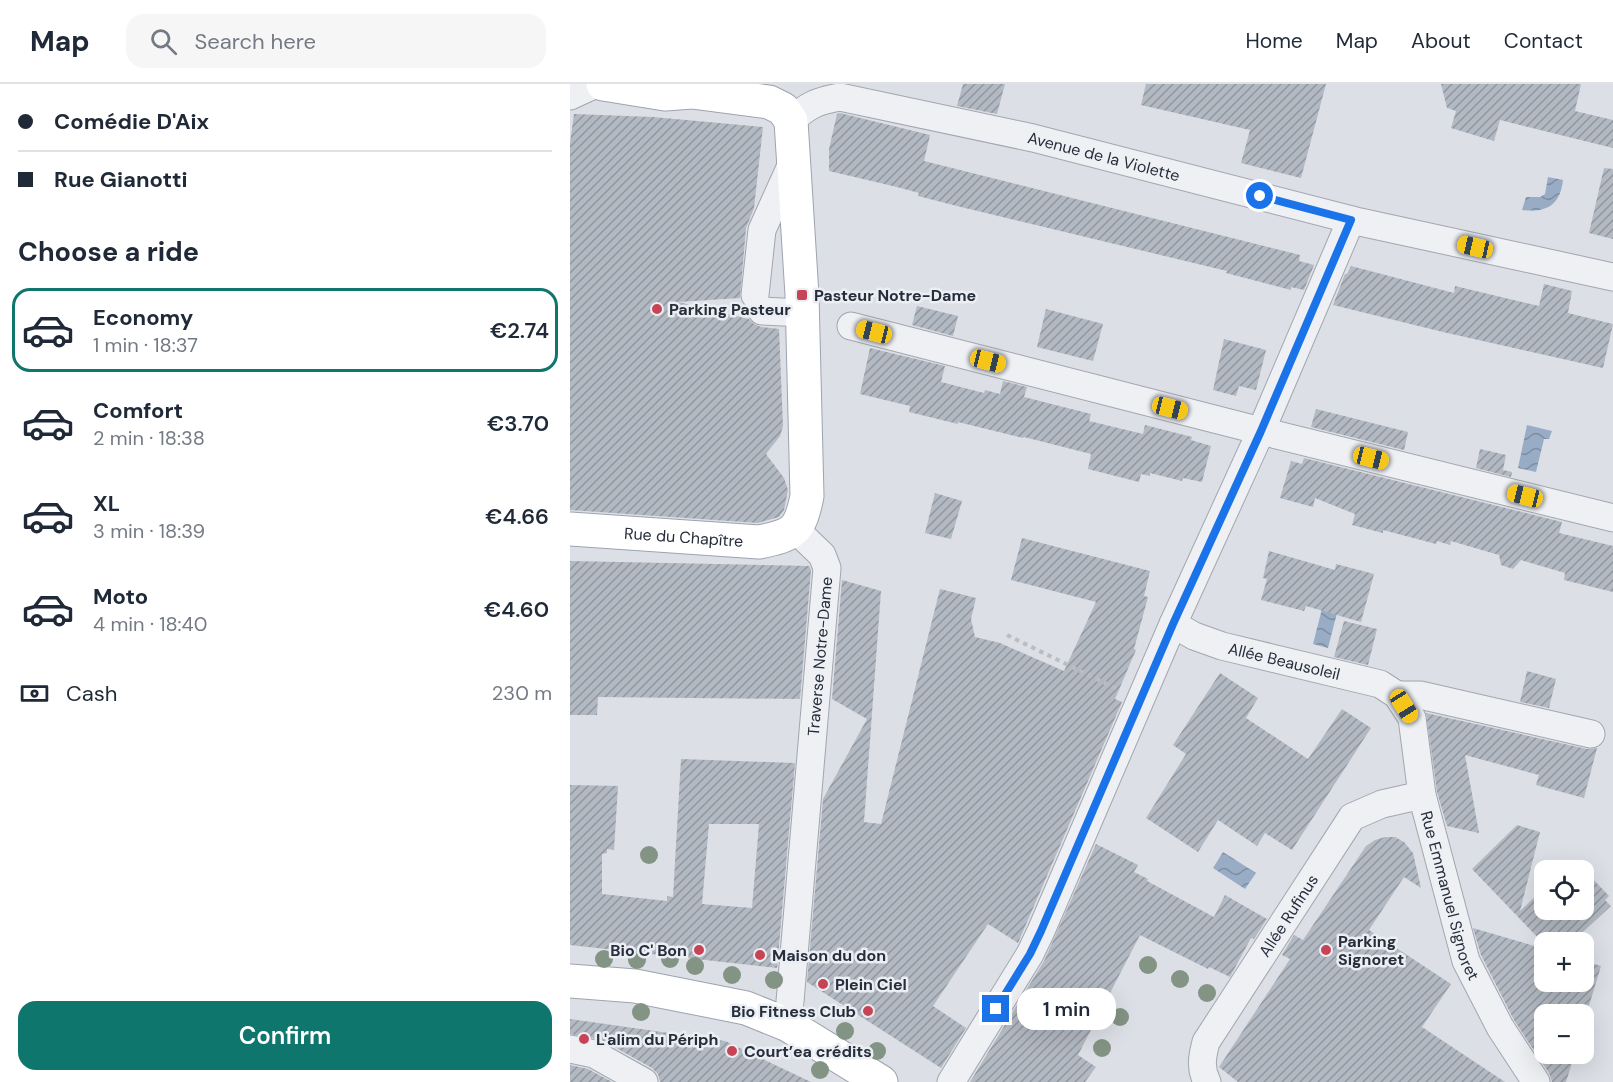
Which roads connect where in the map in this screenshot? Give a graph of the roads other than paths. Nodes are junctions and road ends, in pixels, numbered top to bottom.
1 (596, 84) edge
2 (603, 84) edge
3 (686, 88) edge
4 (570, 96) edge
5 (791, 121) junction
6 (794, 157) junction
7 (1351, 220) junction
8 (1613, 277) edge
9 (802, 313) junction
10 (851, 326) dead end
11 (1261, 431) junction
12 (1613, 518) edge
13 (710, 526) dead end
14 (570, 529) edge
15 (796, 530) junction
16 (676, 536) junction
17 (1173, 624) junction
18 (1397, 695) junction
19 (1591, 734) dead end
20 (1422, 795) junction
21 (570, 981) edge
22 (788, 1025) junction
23 (570, 1049) edge
24 (644, 1082) edge
25 (881, 1082) edge
26 (951, 1082) edge
27 (1207, 1082) edge
28 (1536, 1082) edge

1 - 4 street
2 - 3 main road
3 - 5 main road
5 - 6 main road
5 - 7 street, Avenue de la Violette
6 - 9 main road
6 - 9 street
7 - 8 street, Avenue de la Violette
7 - 11 street
9 - 15 main road
10 - 11 street
11 - 12 street
11 - 17 street
13 - 16 street
14 - 16 main road, Rue du Chapître
15 - 16 main road, Rue du Chapître
15 - 22 street, Traverse Notre-Dame
17 - 18 street, Allée Beausoleil
17 - 26 street
18 - 19 street
18 - 20 street, Rue Emmanuel Signoret
20 - 27 street, Allée Rufinus
20 - 28 street, Rue Emmanuel Signoret
21 - 22 main road
22 - 25 main road
23 - 24 street

